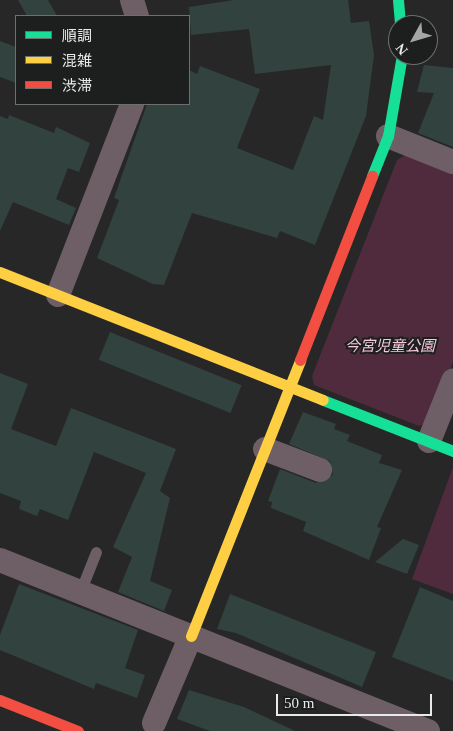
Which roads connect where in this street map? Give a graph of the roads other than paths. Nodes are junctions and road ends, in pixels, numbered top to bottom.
1 (132, 0) edge
2 (398, 0) edge
3 (137, 15) edge
4 (399, 15) edge
5 (400, 65) edge
6 (132, 105) edge
7 (388, 136) junction
8 (453, 162) edge
9 (0, 272) edge
10 (58, 295) junction
11 (453, 381) edge
12 (289, 386) junction
13 (429, 441) junction
14 (265, 449) junction
15 (453, 451) edge
16 (320, 470) dead end
17 (96, 552) dead end
18 (0, 560) edge
19 (80, 592) junction
20 (191, 636) junction
21 (0, 700) edge
22 (154, 723) dead end
23 (78, 731) edge
24 (428, 731) edge

1 - 3 street
2 - 4 street
5 - 7 street
6 - 10 street
7 - 8 street
7 - 12 street
9 - 10 street
10 - 12 street
11 - 13 street
12 - 13 street
12 - 14 street
13 - 15 street
14 - 16 street
14 - 20 street
17 - 19 lane
18 - 19 street
19 - 20 street
20 - 22 street
20 - 24 street
21 - 23 street

